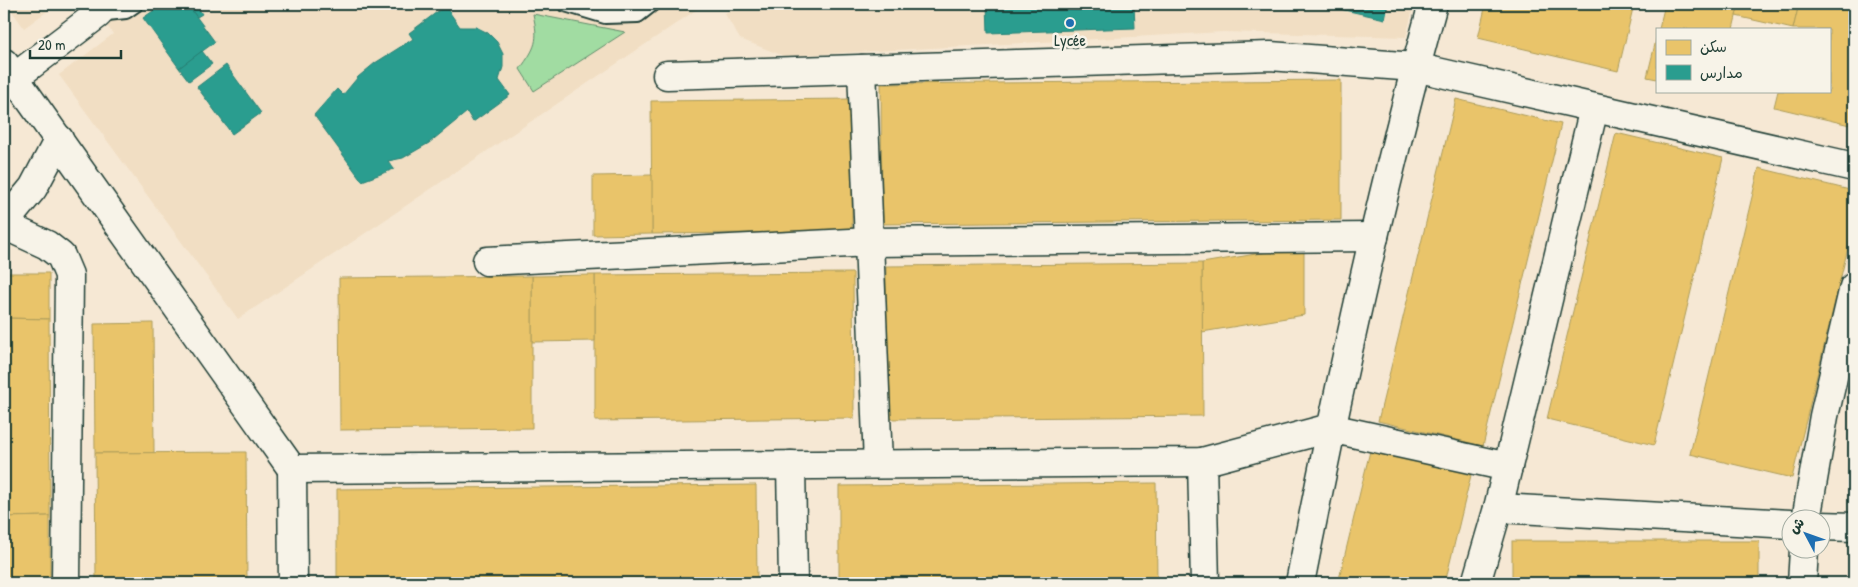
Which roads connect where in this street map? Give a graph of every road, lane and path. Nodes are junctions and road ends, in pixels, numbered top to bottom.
1 (136, 4) edge
2 (565, 4) edge
3 (652, 4) edge
4 (1433, 4) edge
5 (100, 9) edge
6 (1415, 67) junction
7 (862, 68) junction
8 (10, 70) edge
9 (667, 75) dead end
10 (1594, 108) junction
11 (59, 139) junction
12 (1854, 166) edge
13 (4, 224) edge
14 (1374, 237) junction
15 (870, 242) junction
16 (487, 261) dead end
17 (1854, 287) edge
18 (1330, 428) junction
19 (1202, 462) junction
20 (878, 464) junction
21 (791, 466) junction
22 (1508, 467) junction
23 (292, 469) junction
24 (1498, 508) junction
25 (1808, 510) edge
26 (1780, 523) edge
27 (1830, 526) edge
28 (1854, 527) edge
29 (1803, 560) edge
30 (66, 583) edge
31 (293, 583) edge
32 (793, 583) edge
33 (1204, 583) edge
34 (1300, 583) edge
35 (1476, 583) edge
36 (1802, 583) edge

1 - 5 lane
2 - 3 lane
4 - 6 street
5 - 8 street
6 - 7 street
6 - 10 street
6 - 14 street
7 - 9 street
7 - 15 street
8 - 11 street
10 - 12 street
10 - 22 street
11 - 13 street
11 - 23 street
13 - 30 street
14 - 15 street
14 - 18 street
15 - 16 street
15 - 20 street
17 - 25 street
18 - 19 street
18 - 22 street
18 - 34 street
19 - 20 street
19 - 33 street
20 - 21 street
21 - 23 street
21 - 32 street
22 - 24 street
23 - 31 street
24 - 26 street
24 - 35 street
27 - 28 street
29 - 36 street

